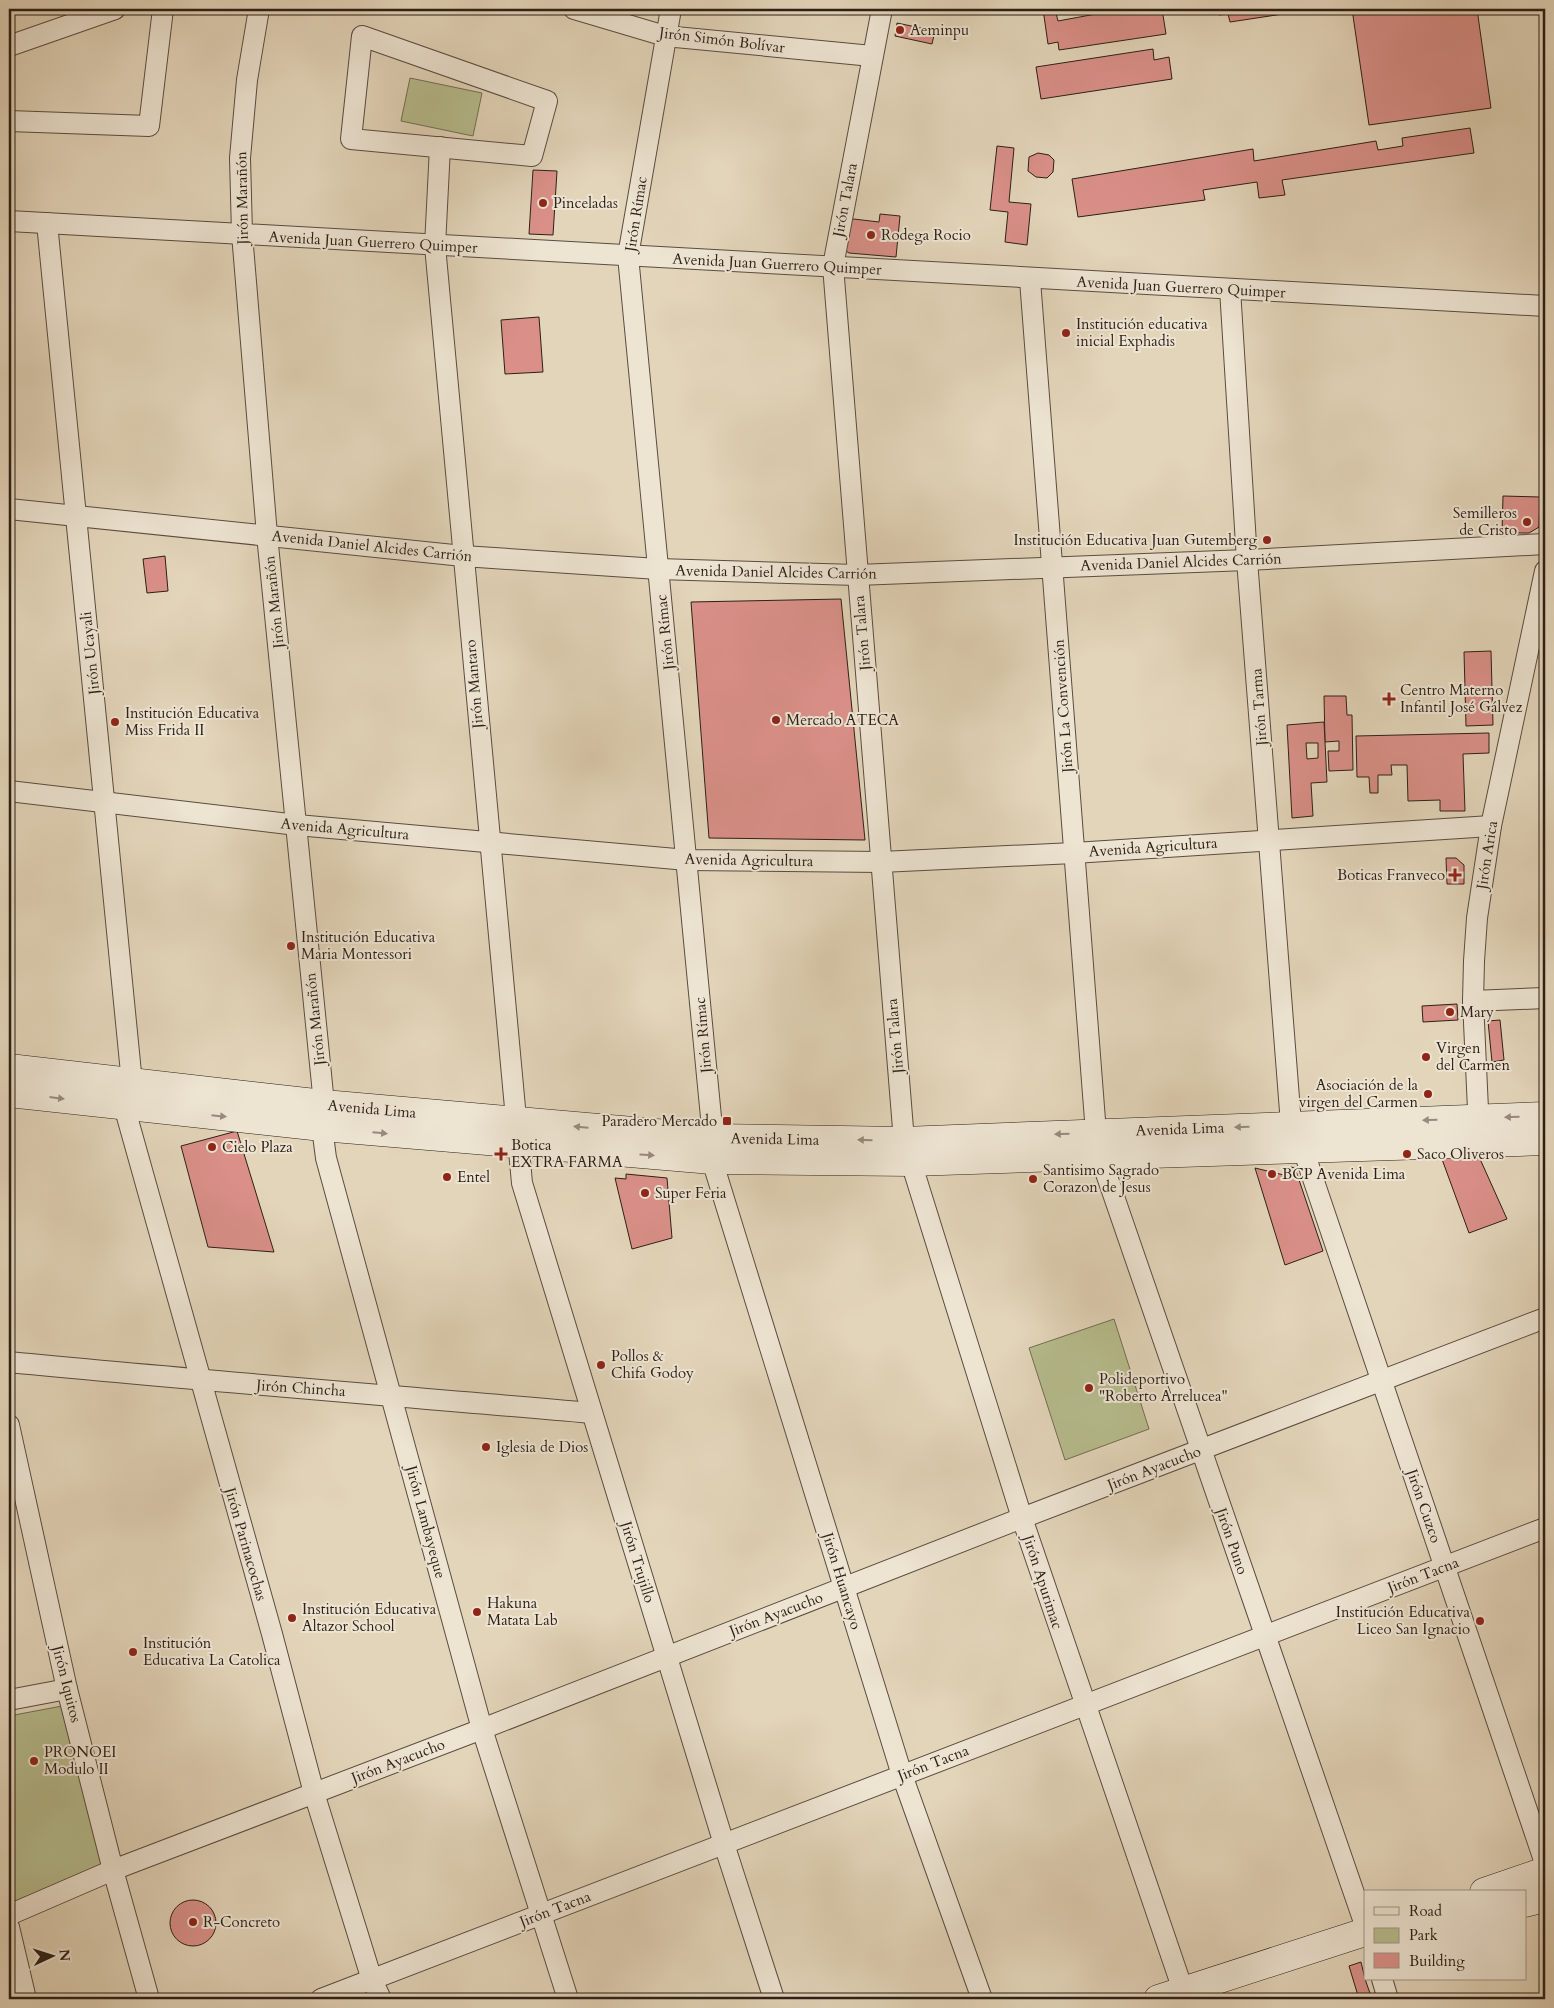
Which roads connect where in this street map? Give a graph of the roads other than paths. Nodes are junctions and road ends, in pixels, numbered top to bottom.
1 (115, 9) edge
2 (163, 9) edge
3 (259, 9) edge
4 (574, 9) edge
5 (671, 9) edge
6 (882, 9) edge
7 (665, 36) junction
8 (9, 46) edge
9 (872, 56) junction
10 (9, 121) edge
11 (440, 147) junction
12 (9, 221) edge
13 (47, 223) junction
14 (242, 234) junction
15 (435, 246) junction
16 (628, 256) junction
17 (833, 266) junction
18 (1030, 280) junction
19 (1230, 289) junction
20 (1545, 306) edge
21 (9, 509) edge
22 (77, 516) junction
23 (267, 535) junction
24 (1545, 544) edge
25 (463, 556) junction
26 (1247, 560) junction
27 (1052, 567) junction
28 (658, 569) junction
29 (1545, 571) edge
30 (857, 575) junction
31 (9, 790) edge
32 (105, 802) junction
33 (296, 824) junction
34 (1491, 826) junction
35 (1269, 839) junction
36 (489, 842) junction
37 (1074, 853) junction
38 (687, 860) junction
39 (881, 862) junction
40 (1545, 998) edge
41 (1473, 1001) junction
42 (9, 1068) edge
43 (9, 1093) edge
44 (128, 1094) junction
45 (323, 1116) junction
46 (1545, 1116) edge
47 (1291, 1124) junction
48 (1479, 1131) junction
49 (516, 1133) junction
50 (1545, 1141) edge
51 (1098, 1144) junction
52 (713, 1149) junction
53 (1303, 1149) junction
54 (908, 1151) junction
55 (1545, 1318) edge
56 (9, 1362) edge
57 (200, 1381) junction
58 (1382, 1381) junction
59 (392, 1395) junction
60 (592, 1413) junction
61 (9, 1425) edge
62 (1200, 1450) junction
63 (1022, 1518) junction
64 (1545, 1528) edge
65 (1444, 1566) junction
66 (844, 1587) junction
67 (1265, 1635) junction
68 (667, 1657) junction
69 (68, 1690) junction
70 (9, 1700) edge
71 (1084, 1705) junction
72 (482, 1729) junction
73 (902, 1776) junction
74 (314, 1793) junction
75 (724, 1844) junction
76 (1545, 1863) edge
77 (114, 1870) junction
78 (1545, 1871) edge
79 (1490, 1890) edge
80 (1545, 1898) edge
81 (1526, 1903) edge
82 (540, 1915) junction
83 (9, 1916) edge
84 (1364, 1923) edge
85 (9, 1927) edge
86 (1364, 1932) edge
87 (372, 1980) junction
88 (1382, 1980) edge
89 (1176, 1996) edge
90 (26, 1999) edge
91 (149, 1999) edge
92 (321, 1999) edge
93 (381, 1999) edge
94 (568, 1999) edge
95 (774, 1999) edge
96 (982, 1999) edge
97 (1388, 1999) edge

1 - 8 street
2 - 10 street
3 - 14 street, Jirón Marañón
4 - 7 street, Jirón Simón Bolívar
5 - 7 street, Jirón Rímac
6 - 9 street, Jirón Talara
7 - 9 street, Jirón Simón Bolívar
7 - 16 street, Jirón Rímac
9 - 17 street, Jirón Talara
11 - 11 street
11 - 15 street, Jirón Mantaro
12 - 13 street, Avenida Juan Guerrero Quimper
13 - 14 street, Avenida Juan Guerrero Quimper
13 - 22 street, Jirón Ucayali
14 - 15 street, Avenida Juan Guerrero Quimper
14 - 23 street, Jirón Marañón
15 - 16 street, Avenida Juan Guerrero Quimper
15 - 25 street, Jirón Mantaro
16 - 17 street, Avenida Juan Guerrero Quimper
16 - 28 street, Jirón Rímac
17 - 18 street, Avenida Juan Guerrero Quimper
17 - 30 street, Jirón Talara
18 - 19 street, Avenida Juan Guerrero Quimper
18 - 27 street, Jirón La Convención
19 - 20 street, Avenida Juan Guerrero Quimper
19 - 26 street, Jirón Tarma
21 - 22 street, Avenida Daniel Alcides Carrión
22 - 23 street, Avenida Daniel Alcides Carrión
22 - 32 street, Jirón Ucayali
23 - 25 street, Avenida Daniel Alcides Carrión
23 - 33 street, Jirón Marañón
24 - 26 street, Avenida Daniel Alcides Carrión
25 - 28 street, Avenida Daniel Alcides Carrión
25 - 36 street, Jirón Mantaro
26 - 27 street, Avenida Daniel Alcides Carrión
26 - 35 street, Jirón Tarma
27 - 30 street, Avenida Daniel Alcides Carrión
27 - 37 street, Jirón La Convención
28 - 30 street, Avenida Daniel Alcides Carrión
28 - 38 street, Jirón Rímac
29 - 34 street, Jirón Arica
30 - 39 street, Jirón Talara
31 - 32 street, Avenida Agricultura
32 - 33 street, Avenida Agricultura
32 - 44 street, Jirón Ucayali
33 - 36 street, Avenida Agricultura
33 - 45 street, Jirón Marañón
34 - 35 street, Avenida Agricultura
34 - 41 street, Jirón Arica
35 - 37 street, Avenida Agricultura
35 - 47 street, Jirón Tarma
36 - 38 street, Avenida Agricultura
36 - 49 street, Jirón Mantaro
37 - 39 street, Avenida Agricultura
37 - 51 street, Jirón La Convención
38 - 39 street, Avenida Agricultura
38 - 52 street, Jirón Rímac
39 - 54 street, Jirón Talara
40 - 41 street
41 - 48 street, Jirón Arica
42 - 44 main road, Avenida Lima
43 -> 44 main road, Avenida Lima
44 - 45 main road, Avenida Lima
44 - 57 street, Jirón Parinacochas
45 - 49 main road, Avenida Lima
45 - 59 street, Jirón Lambayeque
46 -> 48 main road, Avenida Lima
48 -> 47 main road, Avenida Lima
47 -> 51 main road, Avenida Lima
48 - 50 main road, Avenida Lima
48 - 53 main road, Avenida Lima
49 - 52 main road, Avenida Lima
49 - 60 street, Jirón Trujillo
51 - 53 main road, Avenida Lima
51 - 54 main road, Avenida Lima
51 - 62 street, Jirón Puno
52 - 54 main road, Avenida Lima
52 - 66 street, Jirón Huancayo
53 - 58 street, Jirón Cuzco
54 - 63 street, Jirón Apurimac
55 - 58 street, Jirón Ayacucho
56 - 57 street, Jirón Chincha
57 - 59 street, Jirón Chincha
57 - 74 street, Jirón Parinacochas
58 - 62 street, Jirón Ayacucho
58 - 65 street, Jirón Cuzco
59 - 60 street, Jirón Chincha
59 - 72 street, Jirón Lambayeque
60 - 68 street, Jirón Trujillo
61 - 69 street, Jirón Iquitos
62 - 63 street, Jirón Ayacucho
62 - 67 street, Jirón Puno
63 - 66 street, Jirón Ayacucho
63 - 71 street, Jirón Apurimac
64 - 65 street, Jirón Tacna
65 - 67 street, Jirón Tacna
65 - 76 street, Jirón Cuzco
66 - 68 street, Jirón Ayacucho
66 - 73 street, Jirón Huancayo
67 - 71 street, Jirón Tacna
67 - 84 street, Jirón Puno
68 - 72 street, Jirón Ayacucho
68 - 75 street, Jirón Trujillo
69 - 70 street
69 - 77 street, Jirón Iquitos
71 - 73 street, Jirón Tacna
71 - 89 street, Jirón Apurimac
72 - 74 street, Jirón Ayacucho
72 - 82 street, Jirón Lambayeque
73 - 75 street, Jirón Tacna
73 - 96 street, Jirón Huancayo
74 - 77 street, Jirón Ayacucho
74 - 87 street, Jirón Parinacochas
75 - 82 street, Jirón Tacna
75 - 95 street, Jirón Trujillo
77 - 83 street, Jirón Ayacucho
77 - 91 street, Jirón Iquitos
78 - 79 main road
80 - 81 main road
82 - 87 street, Jirón Tacna
82 - 94 street, Jirón Lambayeque
85 - 90 street
86 - 89 main road
87 - 92 street, Jirón Tacna
87 - 93 street, Jirón Parinacochas
88 - 97 street

